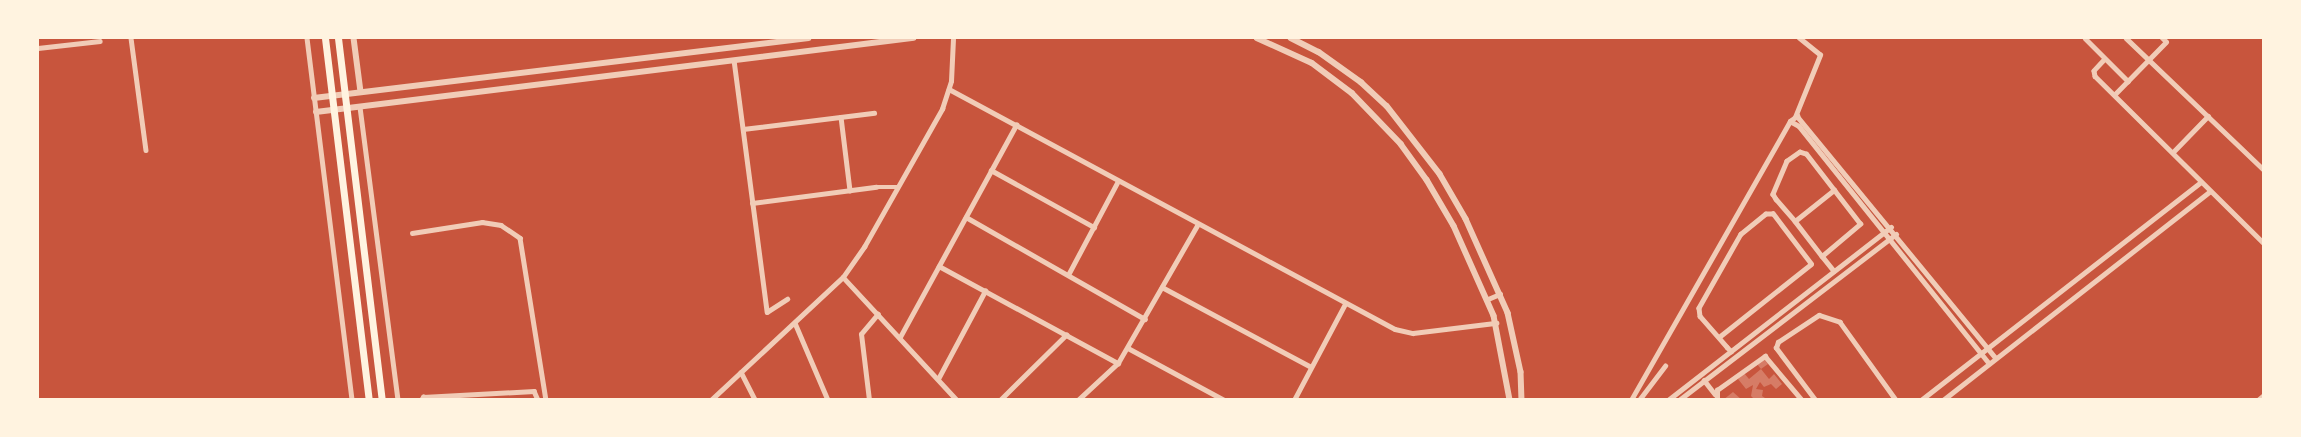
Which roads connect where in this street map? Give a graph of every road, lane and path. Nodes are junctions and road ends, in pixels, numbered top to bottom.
1 (130, 38) edge
2 (307, 38) edge
3 (325, 38) edge
4 (338, 38) edge
5 (354, 38) edge
6 (808, 38) edge
7 (914, 38) edge
8 (953, 38) edge
9 (1257, 38) edge
10 (1291, 38) edge
11 (1798, 38) edge
12 (2084, 38) edge
13 (2126, 38) edge
14 (2170, 38) edge
15 (2164, 40) edge
16 (100, 41) dead end
17 (38, 48) edge
18 (2105, 59) junction
19 (734, 60) junction
20 (2148, 60) junction
21 (2128, 81) junction
22 (949, 89) junction
23 (361, 92) junction
24 (345, 94) junction
25 (2114, 95) junction
26 (332, 96) junction
27 (314, 98) junction
28 (360, 107) junction
29 (346, 109) junction
30 (333, 110) junction
31 (316, 112) junction
32 (874, 113) dead end
33 (2208, 116) junction
34 (841, 117) junction
35 (1794, 117) junction
36 (1790, 121) junction
37 (1016, 125) junction
38 (743, 129) junction
39 (146, 150) dead end
40 (2172, 152) junction
41 (991, 170) junction
42 (2264, 170) edge
43 (1118, 181) junction
44 (2200, 183) junction
45 (898, 187) junction
46 (850, 190) junction
47 (1834, 190) junction
48 (2209, 192) junction
49 (752, 203) junction
50 (966, 216) junction
51 (1794, 221) junction
52 (1198, 224) junction
53 (1094, 227) junction
54 (1891, 228) junction
55 (1885, 232) junction
56 (412, 233) dead end
57 (1896, 234) junction
58 (1890, 239) junction
59 (2264, 243) edge
60 (1822, 256) junction
61 (939, 266) junction
62 (1834, 271) junction
63 (1068, 275) junction
64 (843, 276) junction
65 (1162, 287) junction
66 (985, 291) junction
67 (1500, 294) junction
68 (787, 299) dead end
69 (1488, 299) junction
70 (1345, 304) junction
71 (878, 314) junction
72 (1145, 318) junction
73 (795, 323) junction
74 (1496, 323) junction
75 (1066, 335) junction
76 (1719, 337) junction
77 (900, 338) junction
78 (1128, 348) junction
79 (1988, 349) junction
80 (1731, 351) junction
81 (1982, 354) junction
82 (1996, 358) junction
83 (1118, 363) junction
84 (1989, 363) junction
85 (1665, 366) dead end
86 (1311, 367) junction
87 (741, 372) junction
88 (938, 379) junction
89 (1704, 380) junction
90 (1715, 394) junction
91 (2264, 395) edge
92 (1894, 397) edge
93 (352, 400) edge
94 (369, 400) edge
95 (382, 400) edge
96 (398, 400) edge
97 (420, 400) edge
98 (538, 400) edge
99 (546, 400) edge
100 (711, 400) edge
101 (755, 400) edge
102 (828, 400) edge
103 (869, 400) edge
104 (957, 400) edge
105 (1000, 400) edge
106 (1078, 400) edge
107 (1224, 400) edge
108 (1294, 400) edge
109 (1510, 400) edge
110 (1522, 400) edge
111 (1631, 400) edge
112 (1639, 400) edge
113 (1668, 400) edge
114 (1679, 400) edge
115 (1717, 400) edge
116 (1802, 400) edge
117 (1815, 400) edge
118 (1887, 400) edge
119 (1921, 400) edge
120 (1943, 400) edge
121 (2258, 400) edge

1 - 39 street
2 - 27 street
3 - 26 main road
4 - 24 main road
5 - 23 street
6 - 23 street
7 - 19 street
8 - 22 street
9 - 69 street
10 - 67 street
11 - 35 street
12 - 18 street
13 - 20 street
14 - 15 street
15 - 20 street
16 - 17 street
18 - 21 street
18 - 25 street
19 - 28 street
19 - 38 street
20 - 21 street
20 - 33 street
21 - 25 street
22 - 37 street
22 - 45 street
23 - 24 street
24 - 26 street
24 - 29 main road
25 - 40 street
26 - 27 street
26 - 30 main road
27 - 31 street
28 - 29 street
28 - 96 street
29 - 30 street
29 - 95 main road
30 - 31 street
30 - 94 main road
31 - 93 street
32 - 34 street
33 - 40 street
33 - 42 street
34 - 38 street
34 - 46 street
35 - 36 street
35 - 54 street
36 - 55 street
36 - 111 street
37 - 41 street
37 - 43 street
38 - 49 street
40 - 44 street
41 - 50 street
41 - 53 street
43 - 52 street
43 - 53 street
44 - 48 street
44 - 79 street
45 - 46 street
45 - 64 street
46 - 49 street
47 - 51 street
47 - 51 street
47 - 60 street
48 - 59 street
48 - 82 street
49 - 68 street
50 - 61 street
50 - 63 street
51 - 60 street
52 - 65 street
52 - 70 street
53 - 63 street
54 - 55 street
54 - 57 street
55 - 58 street
55 - 62 street
56 - 99 street
57 - 58 street
57 - 79 street
58 - 81 street
58 - 89 street
60 - 62 street
61 - 66 street
61 - 77 street
62 - 80 street
63 - 72 street
64 - 71 street
64 - 73 street
65 - 72 street
65 - 86 street
66 - 75 street
66 - 88 street
67 - 69 street
67 - 110 street
69 - 74 street
70 - 74 street
70 - 86 street
71 - 77 street
71 - 103 street
72 - 78 street
73 - 87 street
73 - 102 street
74 - 109 street
75 - 83 street
75 - 105 street
76 - 76 street
76 - 80 street
77 - 88 street
78 - 83 street
78 - 107 street
79 - 81 street
79 - 82 street
80 - 113 street
81 - 84 street
81 - 119 street
82 - 84 street
83 - 106 street
84 - 120 street
85 - 112 street
86 - 108 street
87 - 100 street
87 - 101 street
88 - 104 street
89 - 90 street
89 - 114 street
90 - 115 street
90 - 116 street
91 - 121 street
92 - 117 street
92 - 118 street
97 - 98 street

